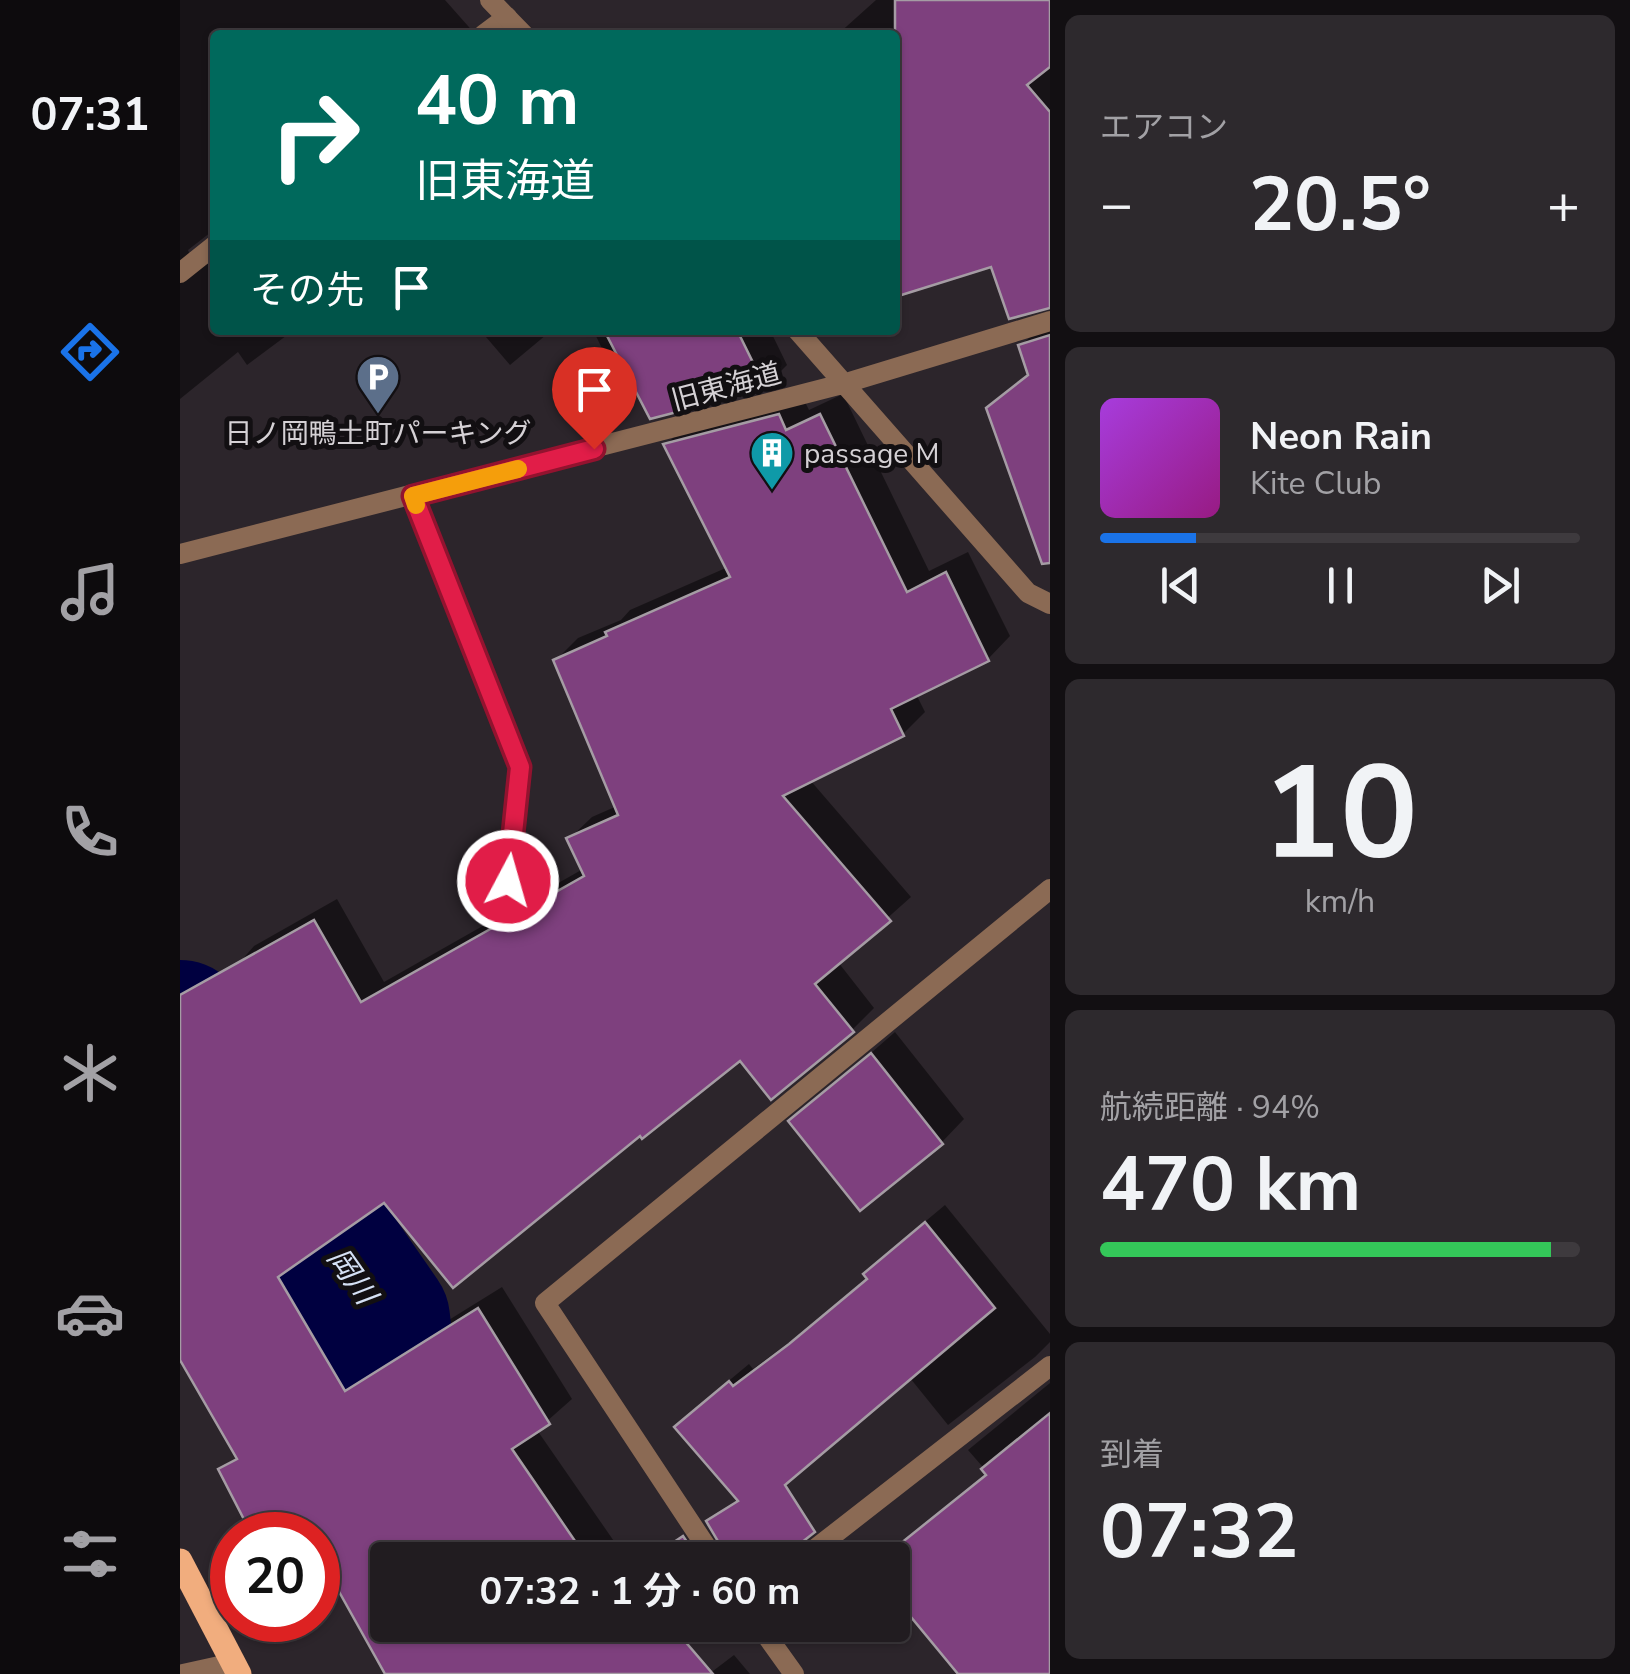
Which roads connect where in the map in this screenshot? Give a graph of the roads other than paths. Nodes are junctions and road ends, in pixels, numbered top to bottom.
1 (490, 0) edge
2 (507, 17) junction
3 (490, 30) edge
4 (519, 30) edge
5 (210, 250) edge
6 (180, 273) edge
7 (1050, 321) edge
8 (802, 335) edge
9 (846, 383) junction
10 (413, 496) junction
11 (180, 554) edge
12 (1050, 604) edge
13 (508, 881) dead end
14 (1050, 889) edge
15 (1050, 1366) edge
16 (703, 1542) edge
17 (824, 1542) edge
18 (180, 1562) edge
19 (771, 1642) edge
20 (236, 1669) edge
21 (183, 1674) edge
22 (794, 1674) edge

1 - 2 street
2 - 3 street
2 - 4 street
5 - 6 street
7 - 9 street, 旧東海道
8 - 9 street
9 - 10 street, 旧東海道
9 - 12 street
10 - 11 street, 旧東海道
10 - 13 street
14 - 16 street
15 - 17 street
18 - 20 main road
19 - 22 street
20 - 21 street

